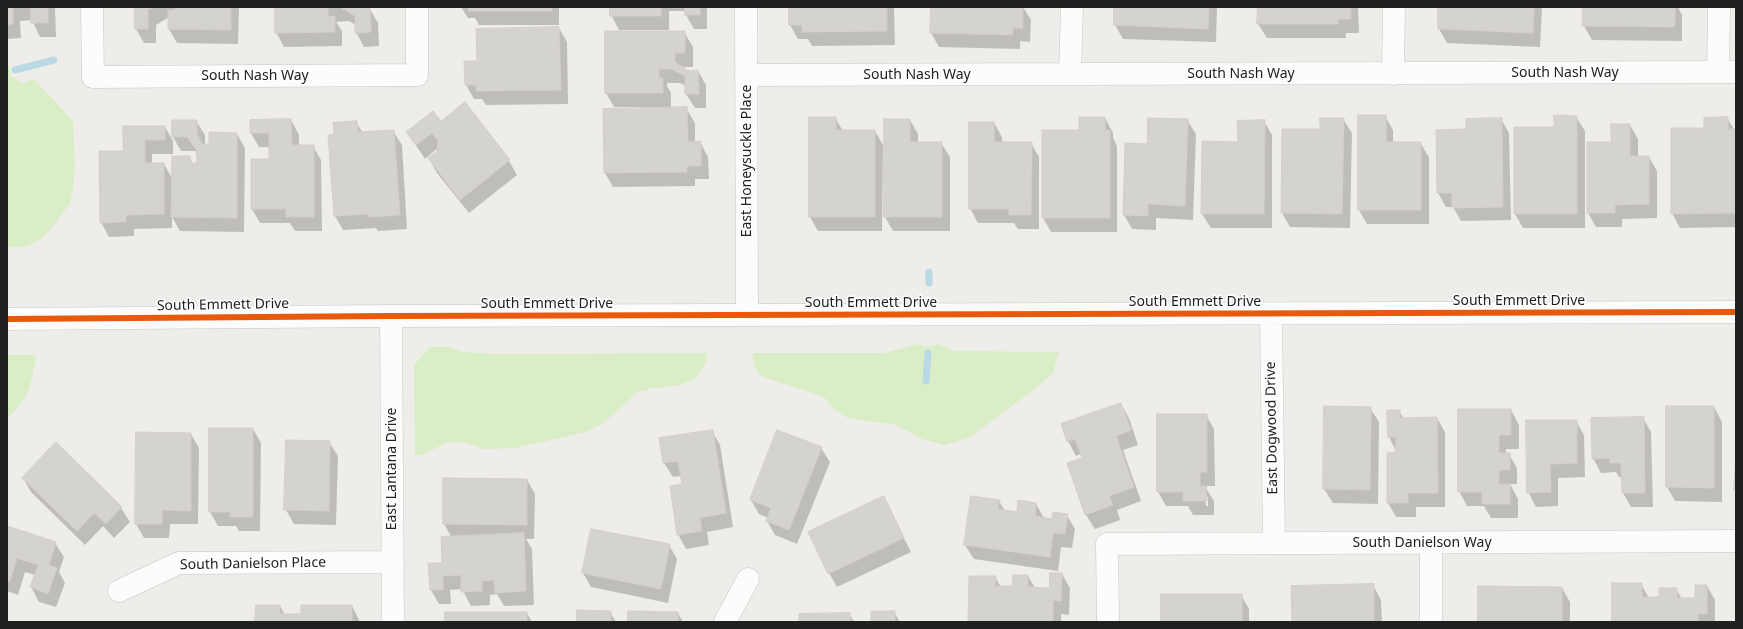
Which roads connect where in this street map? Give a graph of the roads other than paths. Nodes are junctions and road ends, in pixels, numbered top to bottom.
1 (92, 7) edge
2 (417, 7) edge
3 (746, 7) edge
4 (1072, 7) edge
5 (1394, 7) edge
6 (1719, 7) edge
7 (1727, 72) edge
8 (1070, 74) junction
9 (1393, 74) junction
10 (746, 75) junction
11 (1736, 312) edge
12 (1271, 314) junction
13 (747, 315) junction
14 (391, 316) junction
15 (7, 319) edge
16 (1736, 541) edge
17 (1274, 543) junction
18 (1431, 543) junction
19 (393, 562) junction
20 (748, 578) dead end
21 (119, 591) dead end
22 (393, 622) edge
23 (725, 622) edge
24 (1108, 622) edge
25 (1431, 622) edge

1 - 2 street, South Nash Way
3 - 10 street, East Honeysuckle Place
4 - 8 street
5 - 9 street
6 - 7 street
7 - 9 street, South Nash Way
8 - 9 street, South Nash Way
8 - 10 street, South Nash Way
10 - 13 street, East Honeysuckle Place
11 - 12 street, South Emmett Drive
12 - 13 street, South Emmett Drive
12 - 17 street, East Dogwood Drive
13 - 14 street, South Emmett Drive
14 - 15 street, South Emmett Drive
14 - 19 street, East Lantana Drive
16 - 18 street, South Danielson Way
17 - 18 street, South Danielson Way
17 - 24 street, South Danielson Way
18 - 25 street
19 - 21 street, South Danielson Place
19 - 22 street, East Lantana Drive
20 - 23 street

